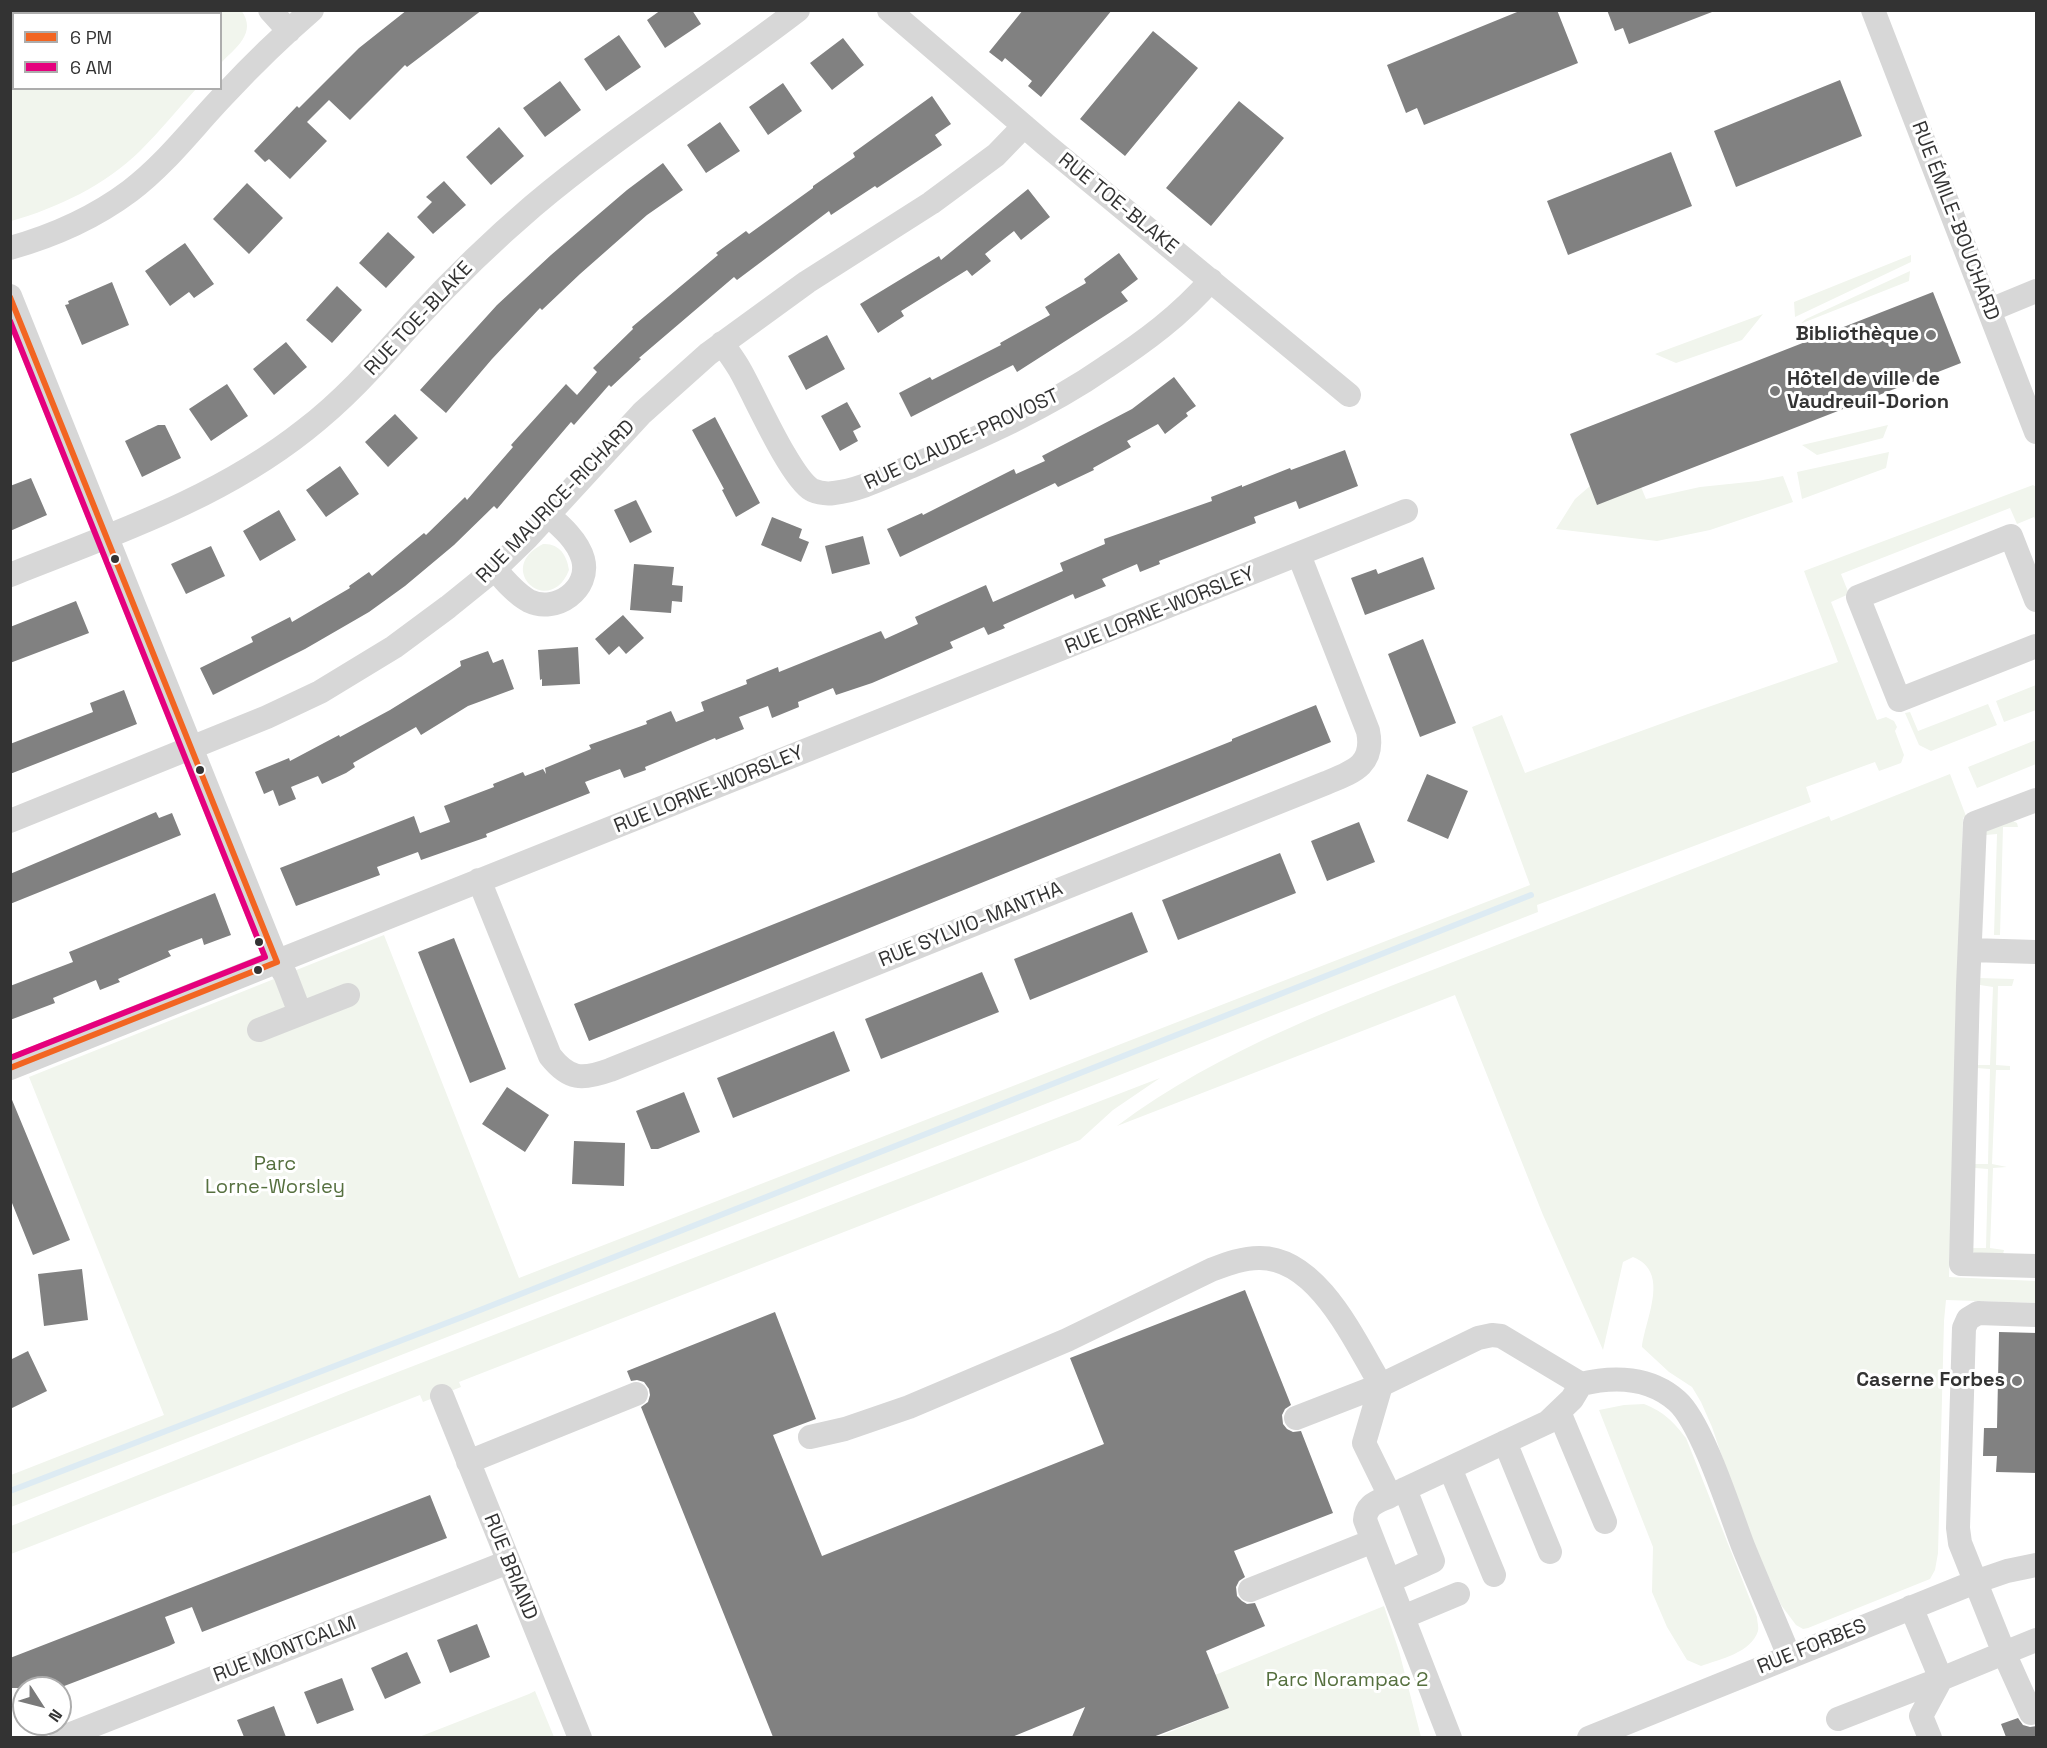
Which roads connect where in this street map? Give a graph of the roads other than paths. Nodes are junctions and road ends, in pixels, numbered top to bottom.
1 (270, 10) edge
2 (312, 10) edge
3 (798, 10) edge
4 (889, 10) edge
5 (1873, 10) edge
6 (289, 31) junction
7 (1024, 126) junction
8 (10, 248) edge
9 (1211, 280) junction
10 (2037, 291) edge
11 (10, 296) edge
12 (1990, 310) junction
13 (722, 343) junction
14 (1349, 395) dead end
15 (2037, 432) edge
16 (1406, 511) dead end
17 (548, 515) junction
18 (106, 537) junction
19 (1299, 555) junction
20 (495, 569) junction
21 (10, 575) edge
22 (2034, 585) edge
23 (2037, 646) edge
24 (190, 749) junction
25 (2037, 800) edge
26 (10, 821) edge
27 (479, 880) junction
28 (1970, 950) junction
29 (2037, 952) edge
30 (277, 962) junction
31 (348, 995) dead end
32 (300, 1013) junction
33 (259, 1030) dead end
34 (10, 1068) edge
35 (2037, 1266) edge
36 (2037, 1315) edge
37 (1581, 1384) junction
38 (1381, 1385) junction
39 (636, 1394) dead end
40 (442, 1396) dead end
41 (1560, 1412) junction
42 (1296, 1418) dead end
43 (810, 1437) dead end
44 (1505, 1442) junction
45 (468, 1462) junction
46 (1450, 1468) junction
47 (1398, 1493) junction
48 (1605, 1522) dead end
49 (1373, 1541) junction
50 (1550, 1552) dead end
51 (508, 1562) junction
52 (2037, 1565) edge
53 (1494, 1575) dead end
54 (1389, 1581) junction
55 (1975, 1582) junction
56 (1250, 1590) dead end
57 (1458, 1594) dead end
58 (1911, 1607) junction
59 (1407, 1627) junction
60 (2037, 1640) edge
61 (2004, 1653) junction
62 (1789, 1656) junction
63 (1941, 1679) junction
64 (2031, 1713) dead end
65 (1838, 1719) dead end
66 (61, 1737) edge
67 (580, 1737) edge
68 (1437, 1737) edge
69 (1450, 1737) edge
70 (1594, 1737) edge
71 (1930, 1737) edge

1 - 6 street
2 - 6 street
3 - 18 street, RUE TOE-BLAKE
4 - 7 street, RUE TOE-BLAKE
5 - 12 street, RUE ÉMILE-BOUCHARD
6 - 8 street
7 - 9 street, RUE TOE-BLAKE
7 - 13 street, RUE MAURICE-RICHARD
9 - 13 street, RUE CLAUDE-PROVOST
9 - 14 street, RUE TOE-BLAKE
10 - 12 street
11 - 18 street
12 - 15 street, RUE ÉMILE-BOUCHARD
13 - 17 street, RUE MAURICE-RICHARD
16 - 19 street, RUE LORNE-WORSLEY
17 - 20 street, RUE MAURICE-RICHARD
17 - 20 street
18 - 21 street, RUE TOE-BLAKE
18 - 24 street
19 - 27 street, RUE LORNE-WORSLEY
19 - 27 street, RUE SYLVIO-MANTHA
20 - 24 street, RUE MAURICE-RICHARD
22 - 23 street
24 - 26 street, RUE MAURICE-RICHARD
24 - 30 street
25 - 28 street
27 - 30 street, RUE LORNE-WORSLEY
28 - 29 street
28 - 35 street
30 - 32 street
30 - 34 street, RUE LORNE-WORSLEY
31 - 32 street
32 - 33 street
36 - 55 street
37 - 38 street
37 - 41 street
37 - 62 street
38 - 42 street
38 - 43 street
38 - 47 street
39 - 45 street
40 - 45 street, RUE BRIAND
41 - 44 street
41 - 48 street
44 - 46 street
44 - 50 street
45 - 51 street, RUE BRIAND
46 - 47 street
46 - 53 street
47 - 49 street
47 - 54 street
49 - 54 street
49 - 56 street
51 - 66 street, RUE MONTCALM
51 - 67 street, RUE BRIAND
52 - 55 street, RUE FORBES
54 - 59 street
55 - 58 street, RUE FORBES
55 - 61 street
57 - 59 street
58 - 62 street, RUE FORBES
58 - 63 street
59 - 68 street
59 - 69 street
60 - 61 street
61 - 63 street
61 - 64 street
62 - 70 street, RUE FORBES
63 - 65 street
63 - 71 street

